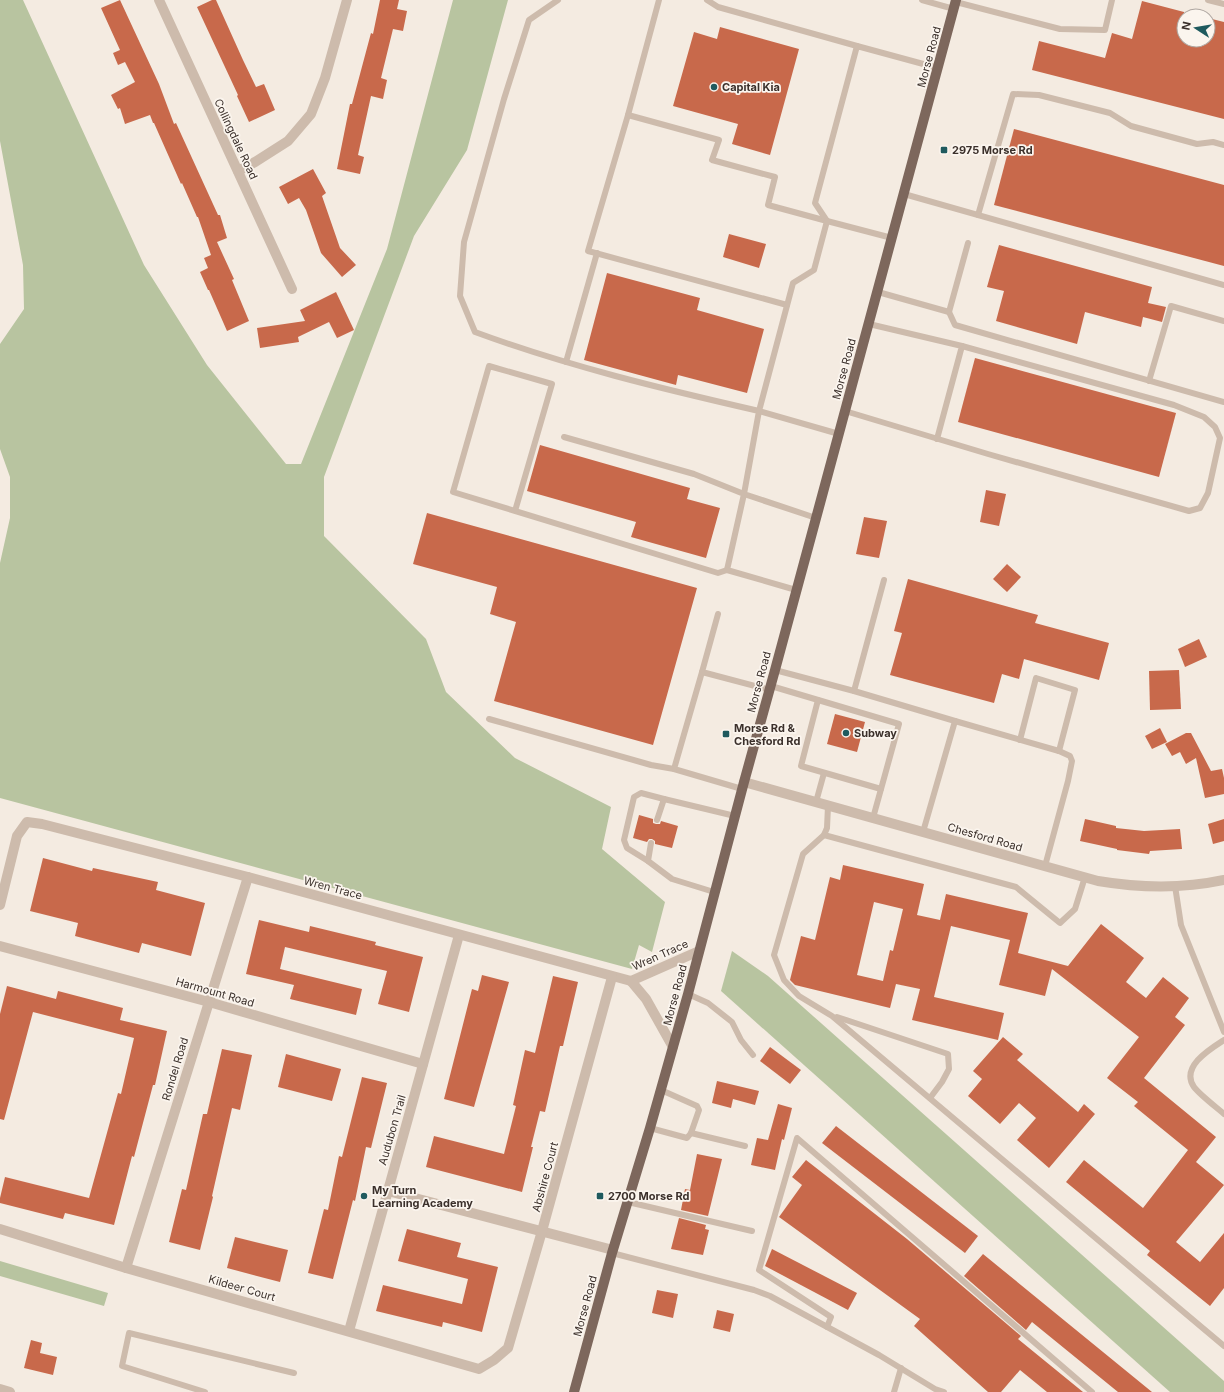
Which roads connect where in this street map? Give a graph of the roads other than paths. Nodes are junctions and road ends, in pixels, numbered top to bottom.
1 (159, 0) edge
2 (348, 0) edge
3 (558, 0) edge
4 (659, 0) edge
5 (706, 0) edge
6 (922, 0) edge
7 (1112, 0) edge
8 (1208, 0) edge
9 (955, 4) edge
10 (1224, 4) edge
11 (857, 46) junction
12 (938, 68) junction
13 (628, 115) junction
14 (1224, 145) edge
15 (238, 171) junction
16 (904, 194) junction
17 (978, 215) junction
18 (827, 221) junction
19 (892, 238) junction
20 (968, 243) dead end
21 (597, 253) junction
22 (1224, 285) edge
23 (292, 289) dead end
24 (878, 292) junction
25 (787, 305) junction
26 (949, 312) junction
27 (1224, 321) edge
28 (869, 324) junction
29 (962, 346) junction
30 (566, 362) junction
31 (1149, 381) junction
32 (1224, 402) edge
33 (759, 411) junction
34 (845, 411) junction
35 (839, 434) junction
36 (564, 437) dead end
37 (937, 439) junction
38 (744, 494) junction
39 (515, 511) junction
40 (816, 518) junction
41 (727, 570) junction
42 (884, 580) dead end
43 (796, 590) junction
44 (718, 614) dead end
45 (775, 670) junction
46 (702, 672) junction
47 (770, 688) junction
48 (854, 691) junction
49 (818, 700) junction
50 (489, 719) dead end
51 (955, 721) junction
52 (1020, 740) junction
53 (1059, 751) junction
54 (674, 769) junction
55 (824, 772) junction
56 (743, 786) junction
57 (881, 789) junction
58 (664, 799) junction
59 (816, 802) junction
60 (828, 806) junction
61 (735, 816) junction
62 (873, 818) junction
63 (656, 820) dead end
64 (923, 832) junction
65 (824, 835) junction
66 (651, 843) dead end
67 (648, 861) junction
68 (1045, 866) junction
69 (248, 877) junction
70 (1085, 877) junction
71 (1224, 880) edge
72 (1175, 886) junction
73 (714, 892) junction
74 (0, 905) edge
75 (459, 935) junction
76 (0, 946) edge
77 (699, 951) junction
78 (612, 977) junction
79 (631, 981) junction
80 (688, 994) junction
81 (209, 1002) junction
82 (832, 1016) junction
83 (1224, 1032) edge
84 (1224, 1040) edge
85 (673, 1047) junction
86 (753, 1055) dead end
87 (423, 1064) junction
88 (661, 1090) junction
89 (930, 1098) junction
90 (1224, 1114) edge
91 (650, 1128) junction
92 (691, 1133) junction
93 (745, 1146) dead end
94 (388, 1191) junction
95 (628, 1202) junction
96 (0, 1229) edge
97 (542, 1231) junction
98 (752, 1231) dead end
99 (612, 1251) junction
100 (126, 1268) junction
101 (827, 1327) junction
102 (349, 1331) junction
103 (1224, 1346) edge
104 (901, 1368) junction
105 (479, 1369) joint
106 (294, 1373) dead end
107 (0, 1389) edge
108 (10, 1392) edge
109 (205, 1392) edge
110 (574, 1392) edge
111 (894, 1392) edge
112 (944, 1392) edge
113 (1092, 1392) edge

1 - 15 street, Collingdale Road
2 - 15 street
3 - 30 lane
4 - 13 lane
5 - 11 lane
6 - 9 lane
7 - 9 lane
8 - 10 lane
9 - 12 main road, Morse Road
11 - 12 lane
11 - 18 lane
12 - 16 main road, Morse Road
13 - 18 lane
13 - 21 lane
14 - 17 lane
15 - 23 street, Collingdale Road
16 - 17 lane
16 - 19 main road, Morse Road
17 - 22 lane
18 - 19 lane
18 - 25 lane
19 - 24 main road, Morse Road
20 - 26 lane
21 - 25 lane
21 - 30 lane
24 - 26 lane
24 - 28 main road, Morse Road
25 - 33 lane
26 - 31 lane
27 - 31 lane
28 - 29 lane
28 - 34 main road, Morse Road
29 - 37 lane
29 - 37 lane
30 - 33 lane
31 - 32 lane
33 - 35 lane
33 - 38 lane
34 - 35 main road, Morse Road
34 - 37 lane
35 - 40 main road, Morse Road
36 - 38 lane
38 - 40 lane
38 - 41 lane
39 - 39 lane
39 - 41 lane
40 - 43 main road, Morse Road
41 - 43 lane
42 - 48 lane
43 - 45 main road, Morse Road
44 - 46 lane
45 - 47 main road, Morse Road
45 - 48 lane
46 - 47 lane
46 - 54 lane
47 - 49 lane
47 - 56 main road, Morse Road
48 - 51 lane
49 - 55 lane
49 - 57 lane
50 - 54 lane
51 - 52 lane
51 - 64 lane
52 - 53 lane
52 - 53 lane
53 - 68 lane
54 - 56 lane
55 - 57 lane
55 - 59 lane
56 - 59 street, Chesford Road
56 - 61 main road, Morse Road
57 - 62 lane
58 - 61 lane
58 - 63 lane
58 - 67 lane
59 - 60 street, Chesford Road
60 - 62 street, Chesford Road
60 - 65 lane
61 - 73 main road, Morse Road
62 - 64 street, Chesford Road
64 - 68 street, Chesford Road
65 - 70 lane
65 - 82 lane
66 - 67 lane
67 - 73 lane
68 - 70 street, Chesford Road
69 - 74 street, Wren Trace
69 - 75 street, Wren Trace
69 - 81 street, Rondel Road
70 - 72 street, Chesford Road
71 - 72 street, Chesford Road
72 - 83 lane
73 - 77 main road, Morse Road
75 - 78 street, Wren Trace
75 - 87 street, Audubon Trail
76 - 81 street, Harmount Road
77 - 79 street, Wren Trace
77 - 80 main road, Morse Road
78 - 79 street, Wren Trace
78 - 97 street, Abshire Court
79 - 85 street, Wren Trace
80 - 85 main road, Morse Road
80 - 86 lane
81 - 87 street, Harmount Road
81 - 100 street, Rondel Road
82 - 89 lane
82 - 89 lane
84 - 90 lane
85 - 88 main road, Morse Road
87 - 94 street, Audubon Trail
88 - 91 main road, Morse Road
88 - 92 lane
89 - 103 lane
91 - 92 lane
91 - 95 main road, Morse Road
92 - 93 lane
94 - 97 street
94 - 102 street, Audubon Trail
95 - 98 lane
95 - 99 main road, Morse Road
96 - 100 street, Kildeer Court
97 - 99 street
97 - 105 street, Abshire Court
99 - 101 lane
99 - 110 main road, Morse Road
100 - 102 street, Kildeer Court
101 - 104 lane
101 - 113 lane
102 - 105 street, Kildeer Court
104 - 111 lane
104 - 112 lane
106 - 109 lane
107 - 108 street

